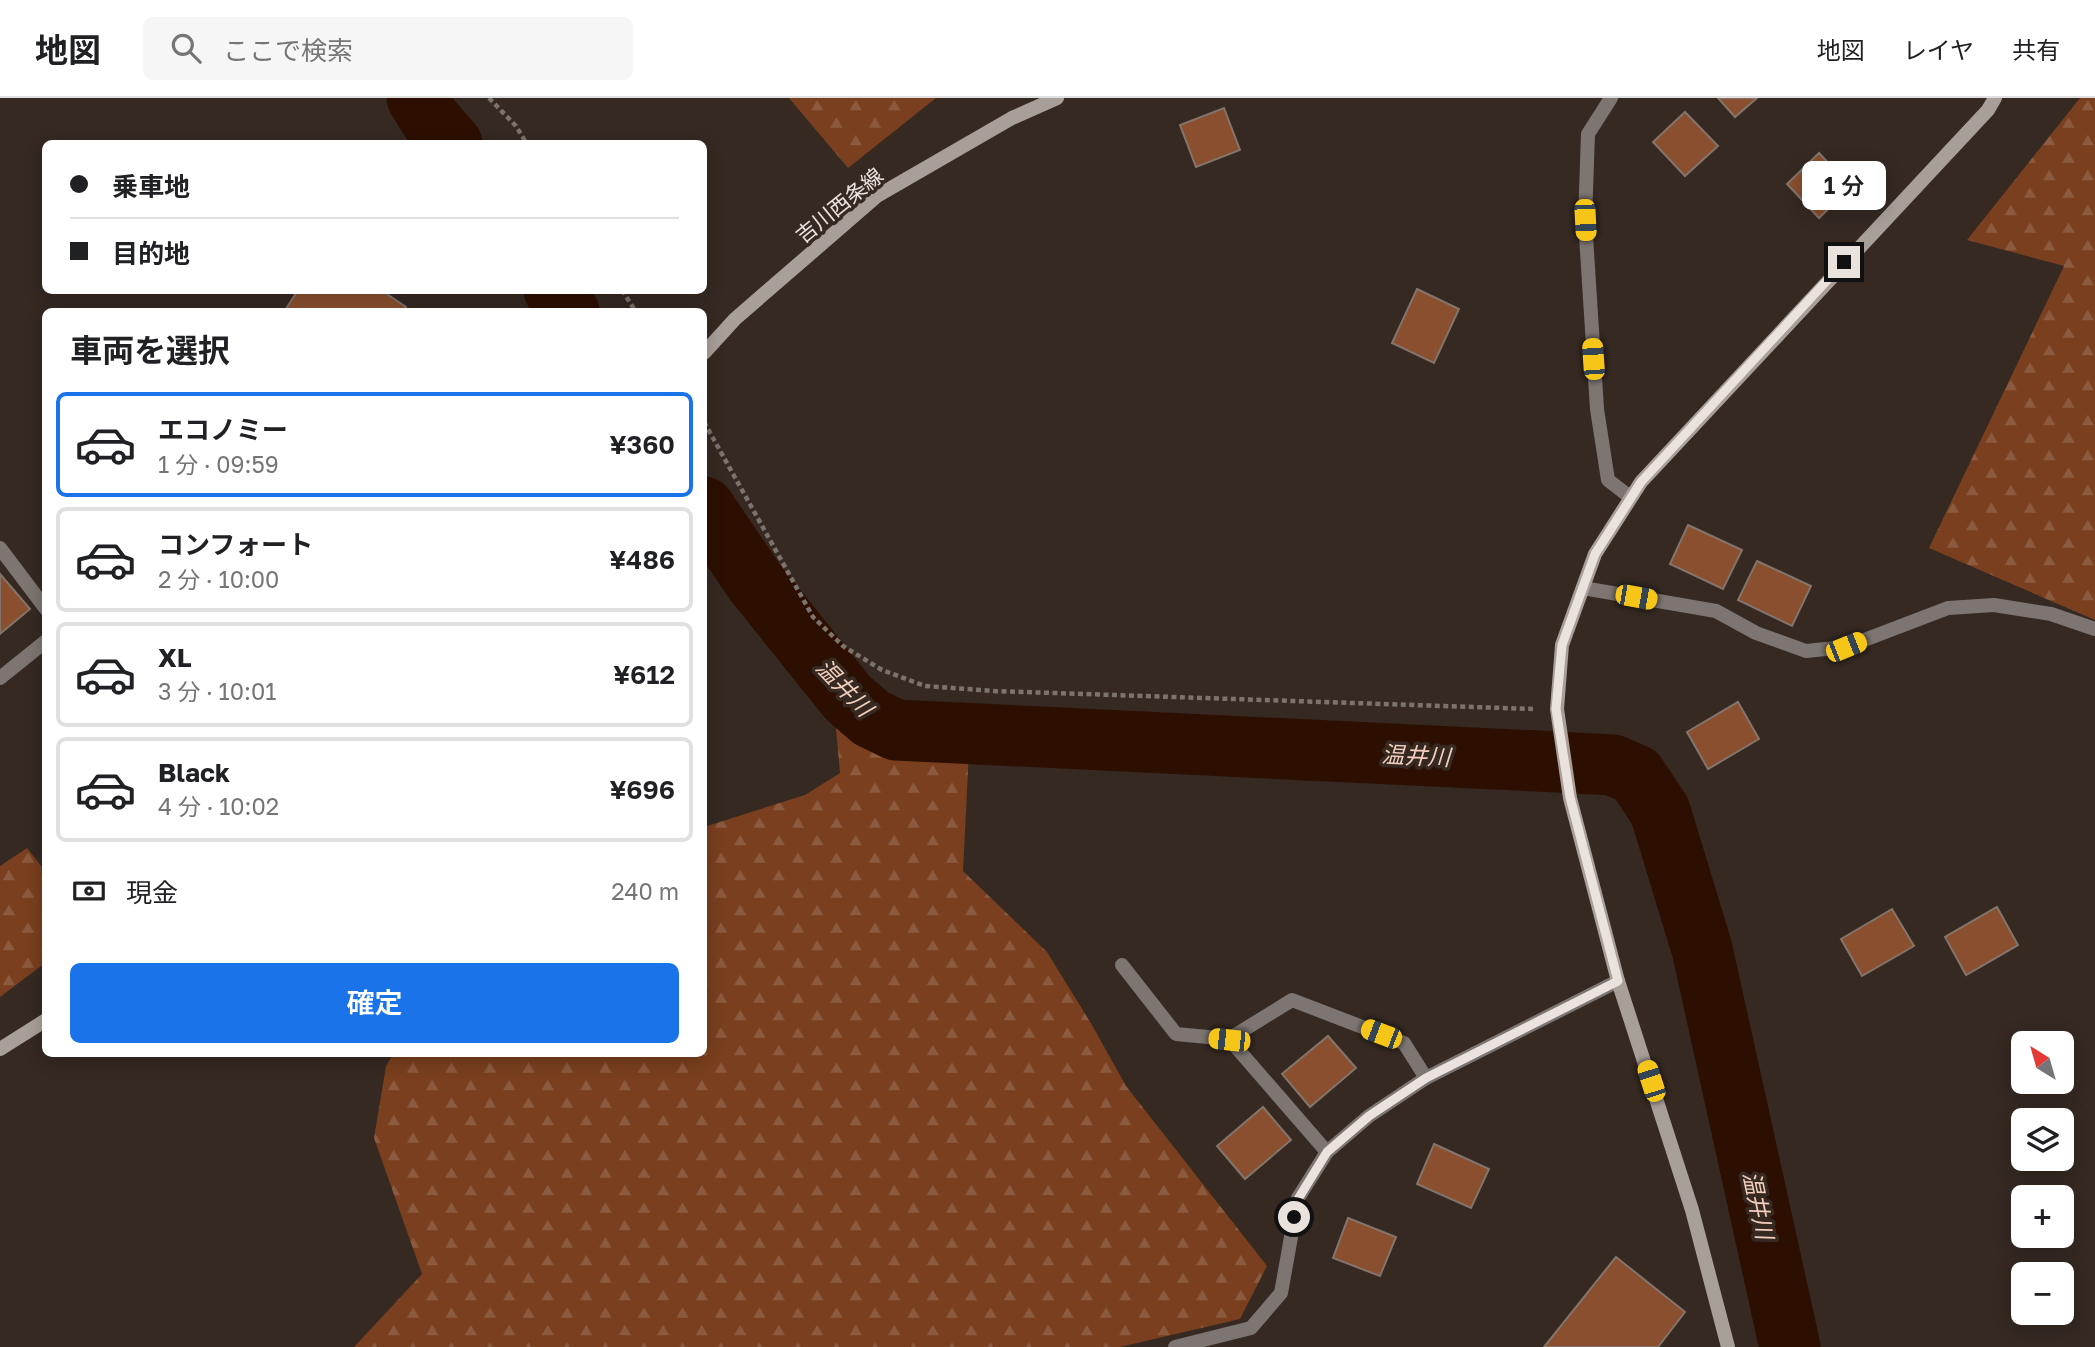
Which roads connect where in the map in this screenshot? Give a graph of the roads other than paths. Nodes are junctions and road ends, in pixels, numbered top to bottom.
1 (1057, 98) edge
2 (1611, 98) edge
3 (1995, 98) edge
4 (707, 350) edge
5 (1630, 497) junction
6 (0, 548) edge
7 (1583, 588) junction
8 (42, 604) edge
9 (2095, 629) edge
10 (42, 644) edge
11 (0, 677) edge
12 (1122, 965) dead end
13 (1618, 981) junction
14 (42, 1023) edge
15 (1229, 1040) junction
16 (0, 1049) edge
17 (1426, 1078) junction
18 (1327, 1152) junction
19 (1175, 1347) edge
20 (1727, 1347) edge

1 - 4 street, 吉川西条線
2 - 5 street
3 - 5 street
5 - 7 street
6 - 8 street
7 - 9 street
7 - 13 street
10 - 11 street
12 - 15 street
13 - 17 street
13 - 20 street
14 - 16 street
15 - 17 street
15 - 18 street
17 - 18 street
18 - 19 street

